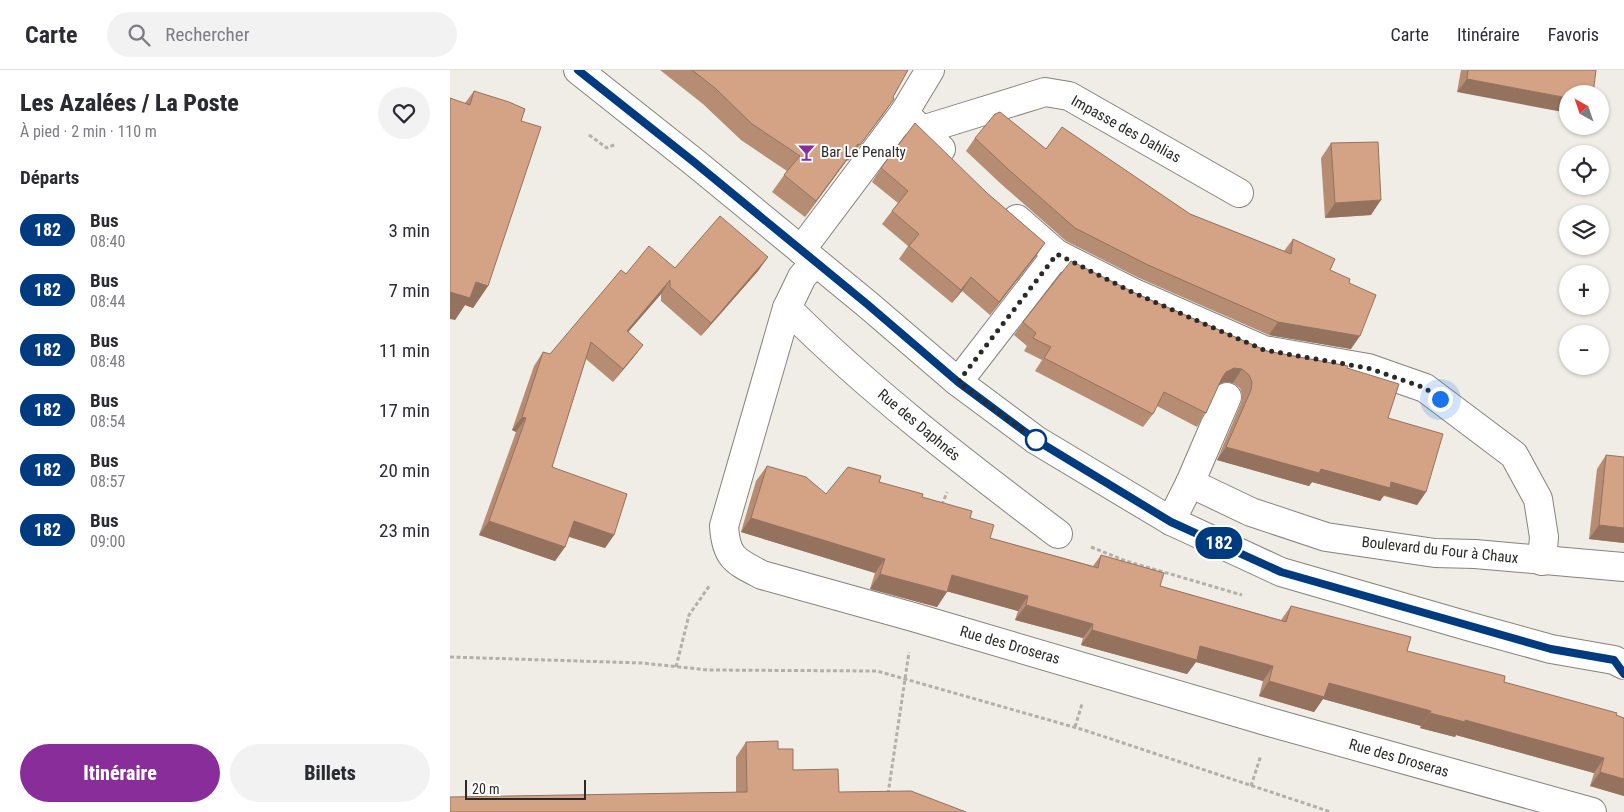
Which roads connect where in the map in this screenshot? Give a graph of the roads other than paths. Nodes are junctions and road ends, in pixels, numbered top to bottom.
1 (578, 70) edge
2 (930, 70) edge
3 (913, 122) junction
4 (955, 163) edge
5 (1239, 193) dead end
6 (996, 201) edge
7 (1057, 254) junction
8 (808, 256) junction
9 (787, 308) junction
10 (958, 382) junction
11 (1227, 396) dead end
12 (1190, 483) junction
13 (1171, 522) junction
14 (1058, 534) dead end
15 (1542, 561) junction
16 (1624, 567) edge
17 (1621, 662) edge
18 (1592, 812) edge

1 - 8 street
2 - 3 street
3 - 4 street
3 - 5 street, Impasse des Dahlias
3 - 8 street
6 - 7 street
7 - 10 street
7 - 15 street
8 - 9 street
8 - 10 street
9 - 14 street, Rue des Daphnés
9 - 18 street, Rue des Droseras
10 - 13 street
11 - 12 street
12 - 13 street
12 - 15 street, Boulevard du Four à Chaux
13 - 17 street
15 - 16 street, Boulevard du Four à Chaux

